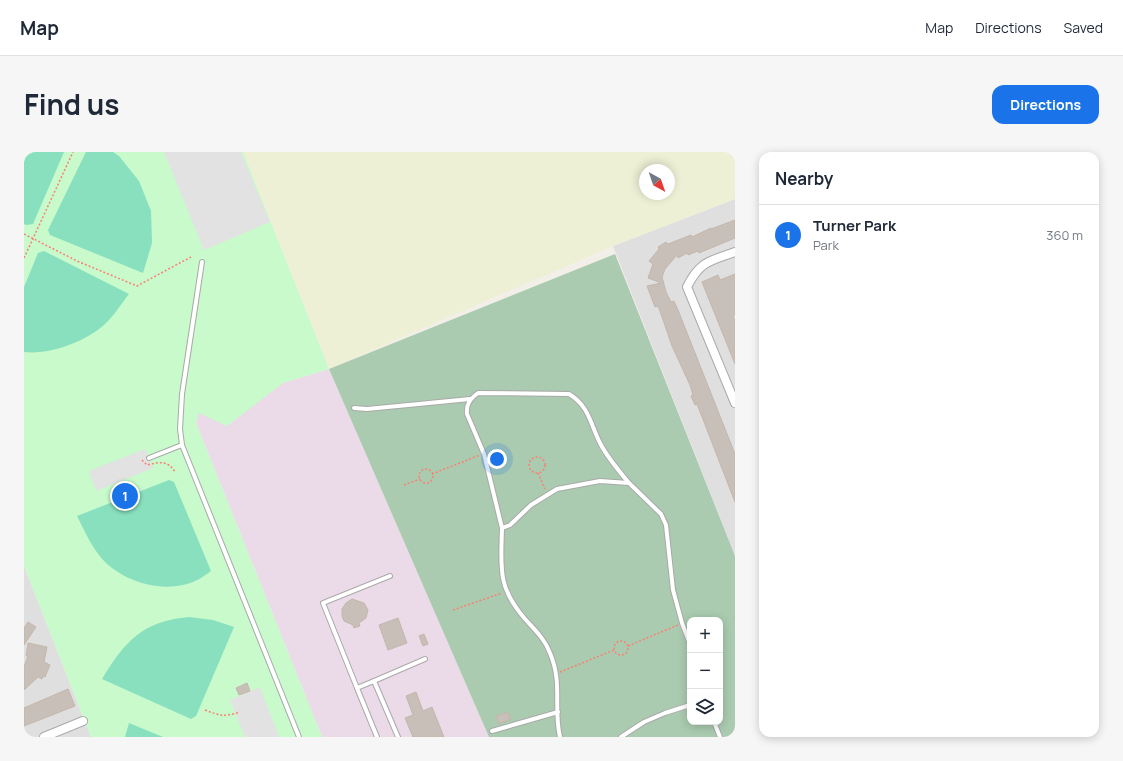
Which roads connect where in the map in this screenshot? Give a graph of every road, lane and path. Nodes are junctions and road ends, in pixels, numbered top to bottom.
1 (73, 152) edge
2 (24, 234) edge
3 (34, 238) junction
4 (735, 252) edge
5 (191, 257) dead end
6 (24, 258) edge
7 (202, 262) dead end
8 (470, 398) junction
9 (735, 403) edge
10 (354, 408) dead end
11 (182, 445) junction
12 (484, 454) junction
13 (149, 458) dead end
14 (142, 460) dead end
15 (175, 472) dead end
16 (538, 473) junction
17 (432, 474) junction
18 (420, 479) junction
19 (629, 483) junction
20 (404, 485) dead end
21 (548, 495) junction
22 (502, 528) junction
23 (390, 576) dead end
24 (506, 591) junction
25 (453, 610) dead end
26 (682, 623) junction
27 (687, 636) edge
28 (628, 646) junction
29 (614, 650) junction
30 (425, 659) dead end
31 (556, 673) junction
32 (374, 681) junction
33 (357, 688) junction
34 (687, 705) edge
35 (205, 710) dead end
36 (240, 712) dead end
37 (558, 712) junction
38 (83, 721) dead end
39 (715, 725) edge
40 (492, 731) dead end
41 (44, 737) edge
42 (298, 737) edge
43 (377, 737) edge
44 (398, 737) edge
45 (560, 737) edge
46 (621, 737) edge
47 (720, 737) edge

1 - 3 path
2 - 3 path
3 - 5 path
3 - 6 path
4 - 9 street
7 - 11 lane
8 - 10 lane
8 - 12 lane
8 - 19 lane
11 - 13 lane
11 - 42 lane
12 - 17 path
12 - 22 lane
14 - 15 path
16 - 16 path
16 - 21 path
17 - 18 path
17 - 18 path
18 - 20 path
19 - 21 lane
19 - 26 lane
21 - 22 lane
22 - 24 lane
23 - 33 lane
24 - 25 path
24 - 31 lane
26 - 27 lane
26 - 28 path
28 - 29 path
28 - 29 path
29 - 31 path
30 - 32 lane
31 - 37 lane
32 - 33 lane
32 - 44 lane
33 - 43 lane
34 - 46 lane
35 - 36 path
37 - 40 lane
37 - 45 lane
38 - 41 street
39 - 47 lane

